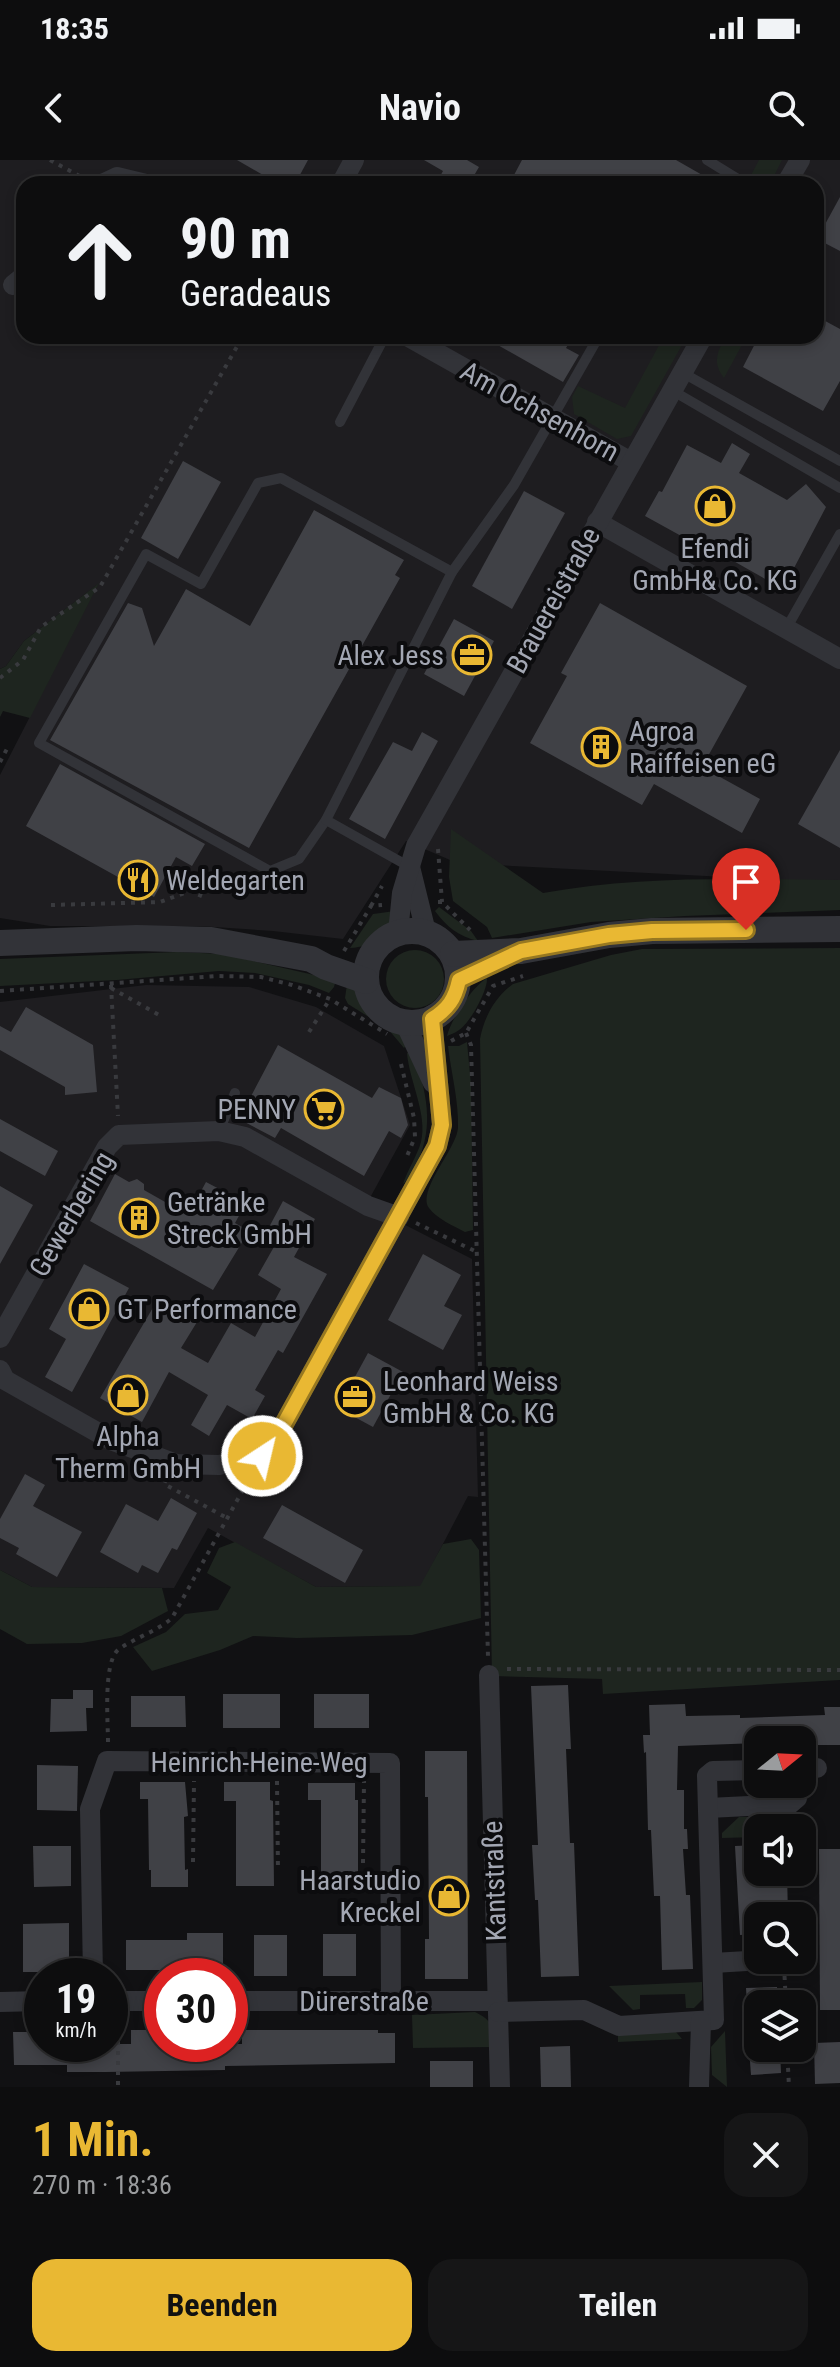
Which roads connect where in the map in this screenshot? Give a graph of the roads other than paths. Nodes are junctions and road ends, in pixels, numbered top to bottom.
1 (707, 160) edge
2 (733, 176) edge
3 (381, 344) edge
4 (435, 344) edge
5 (594, 344) edge
6 (699, 344) edge
7 (683, 373) junction
8 (673, 391) junction
9 (552, 418) junction
10 (340, 422) dead end
11 (840, 461) edge
12 (631, 462) junction
13 (840, 488) edge
14 (597, 522) junction
15 (840, 534) edge
16 (452, 572) junction
17 (786, 629) junction
18 (840, 659) edge
19 (326, 820) junction
20 (410, 867) junction
21 (840, 929) edge
22 (426, 932) junction
23 (398, 933) junction
24 (0, 943) edge
25 (521, 951) junction
26 (373, 952) junction
27 (453, 954) junction
28 (311, 959) junction
29 (459, 980) junction
30 (366, 981) junction
31 (399, 1032) junction
32 (433, 1032) junction
33 (235, 1093) dead end
34 (439, 1094) junction
35 (219, 1131) junction
36 (399, 1217) junction
37 (0, 1338) edge
38 (0, 1370) edge
39 (488, 1672) road end
40 (744, 1770) edge
41 (797, 1798) edge
42 (708, 1808) junction
43 (93, 1958) edge
44 (744, 1961) edge
45 (713, 1963) junction
46 (24, 2001) edge
47 (248, 2001) edge
48 (0, 2002) edge
49 (391, 2002) junction
50 (498, 2007) junction
51 (701, 2021) junction
52 (500, 2087) edge
53 (699, 2087) edge

1 - 2 lane
3 - 10 lane
4 - 9 street, Am Ochsenhorn
5 - 9 lane
6 - 7 street, Brauereistraße
7 - 8 street, Brauereistraße
7 - 11 lane
8 - 12 street, Brauereistraße
8 - 13 lane
9 - 12 street, Am Ochsenhorn
9 - 16 lane
12 - 14 street, Brauereistraße
14 - 17 street
14 - 20 street, Brauereistraße
15 - 17 lane
16 - 19 lane
16 - 19 lane
17 - 18 street
19 - 20 lane
20 - 22 street
20 - 23 street, Brauereistraße
21 - 25 street
22 - 23 street
22 - 27 street
23 - 26 street
24 - 28 street
25 - 27 street
25 - 29 street
26 - 28 street
26 - 30 street
27 - 29 street
28 - 30 street
29 - 32 street
30 - 31 street
31 - 32 street
31 - 34 street
32 - 34 street
33 - 35 lane
34 - 36 street
35 - 36 street, Gewerbering
35 - 37 street, Gewerbering
36 - 38 street
39 - 50 street, Kantstraße
40 - 42 street
41 - 42 street
42 - 45 street
43 - 49 street, Heinrich-Heine-Weg
44 - 45 street
45 - 51 street
46 - 48 street
47 - 49 street, Dürerstraße
49 - 50 street, Dürerstraße
50 - 51 street, Dürerstraße
50 - 52 street, Kantstraße
51 - 53 street

